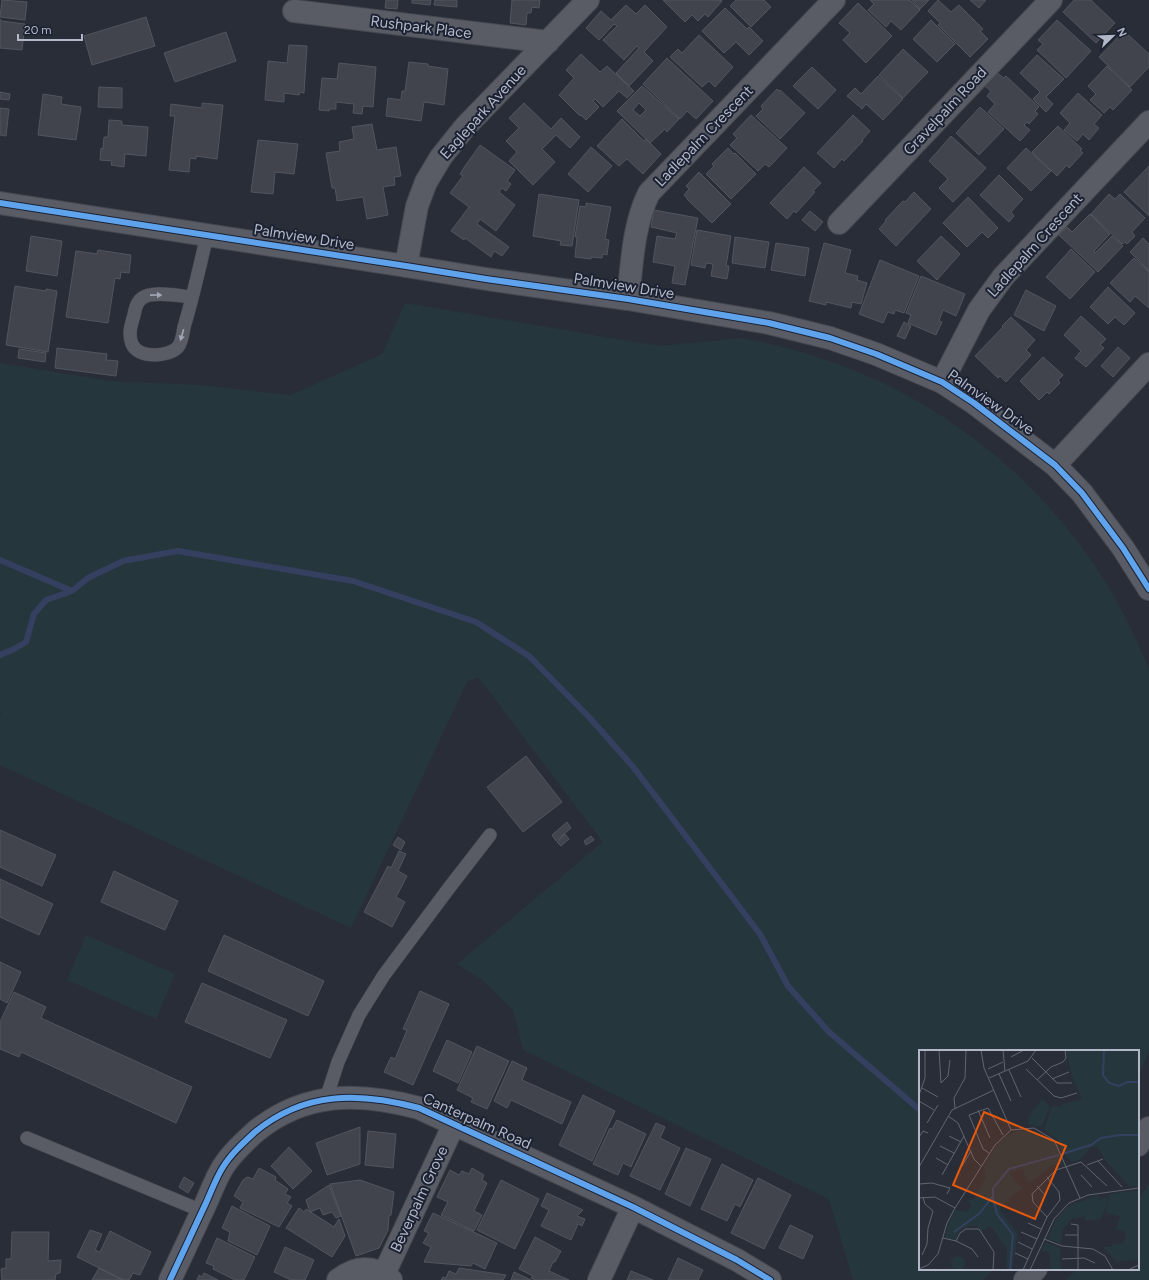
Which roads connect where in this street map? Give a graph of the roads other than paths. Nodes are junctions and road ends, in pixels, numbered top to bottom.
1 (588, 0) edge
2 (834, 0) edge
3 (1051, 0) edge
4 (294, 11) dead end
5 (548, 42) junction
6 (1149, 122) edge
7 (0, 203) edge
8 (840, 223) dead end
9 (207, 235) junction
10 (406, 266) junction
11 (192, 297) junction
12 (628, 299) junction
13 (1149, 364) edge
14 (942, 382) junction
15 (1055, 465) junction
16 (1149, 589) edge
17 (490, 835) dead end
18 (326, 1099) junction
19 (454, 1124) junction
20 (1149, 1128) edge
21 (27, 1138) dead end
22 (1139, 1143) edge
23 (633, 1208) junction
24 (202, 1211) junction
25 (1035, 1270) edge
26 (388, 1277) edge
27 (170, 1280) edge
28 (338, 1280) edge
29 (599, 1280) edge
30 (770, 1280) edge
31 (1025, 1280) edge

1 - 5 street, Eaglepark Avenue
2 - 12 street, Ladlepalm Crescent
3 - 8 street, Gravelpalm Road
4 - 5 street, Rushpark Place
5 - 10 street, Eaglepark Avenue
6 - 14 street, Ladlepalm Crescent
7 - 9 street, Palmview Drive
9 - 10 street, Palmview Drive
9 - 11 lane
10 - 12 street, Palmview Drive
11 -> 11 lane
12 - 14 street, Palmview Drive
13 - 15 street
14 - 15 street, Palmview Drive
15 - 16 street, Palmview Drive
17 - 18 lane
18 - 19 street, Canterpalm Road
18 - 24 street, Canterpalm Road
19 - 23 street, Canterpalm Road
19 - 26 street, Beverpalm Grove
20 - 22 street
21 - 24 lane
23 - 29 street
23 - 30 street, Canterpalm Road
24 - 27 street, Canterpalm Road
25 - 31 street
26 - 28 street

